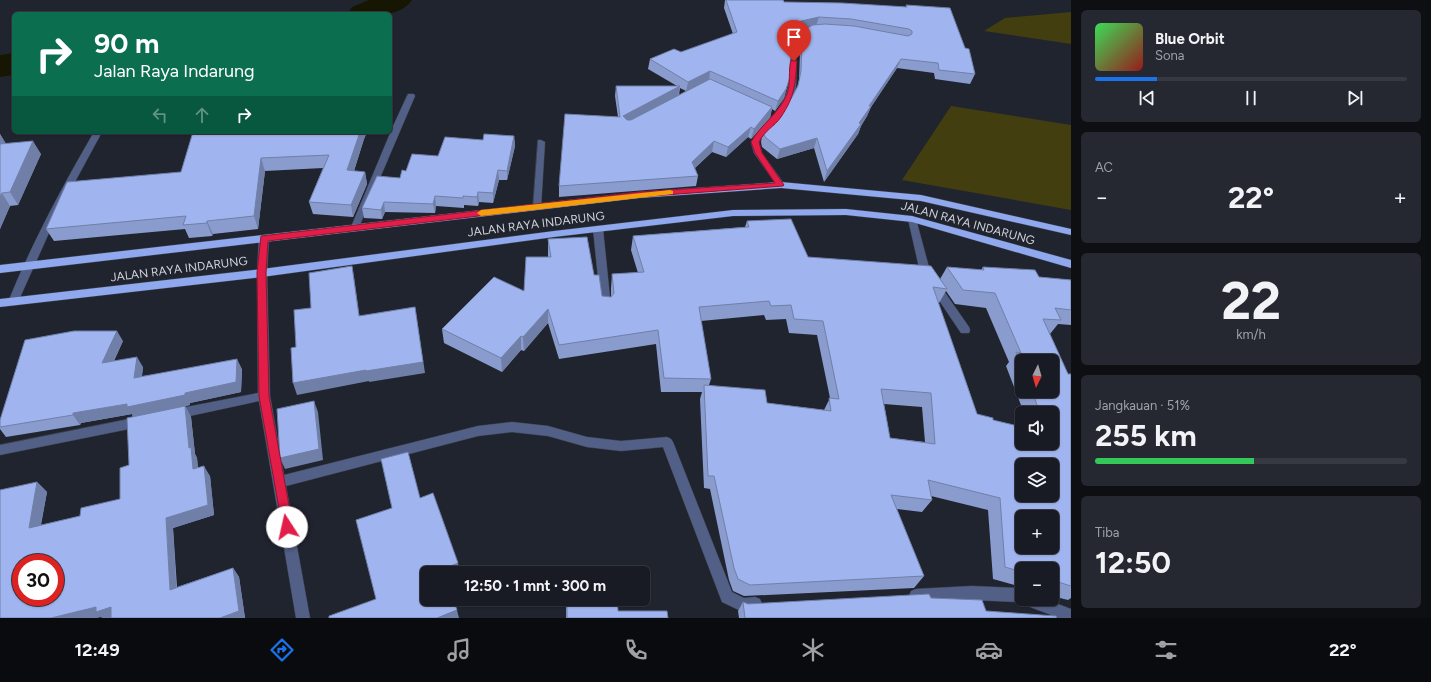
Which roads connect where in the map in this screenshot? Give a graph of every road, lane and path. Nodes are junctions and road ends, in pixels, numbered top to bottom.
1 (826, 30) edge
2 (411, 96) dead end
3 (393, 129) edge
4 (97, 134) edge
5 (391, 134) edge
6 (541, 142) dead end
7 (780, 185) junction
8 (537, 207) junction
9 (912, 219) junction
10 (355, 227) junction
11 (598, 229) junction
12 (1071, 232) edge
13 (264, 238) junction
14 (1071, 264) edge
15 (27, 266) junction
16 (0, 269) edge
17 (262, 273) junction
18 (13, 302) junction
19 (0, 303) edge
20 (606, 307) edge
21 (965, 330) dead end
22 (264, 396) junction
23 (163, 417) edge
24 (147, 420) edge
25 (0, 450) edge
26 (280, 482) junction
27 (1015, 595) edge
28 (901, 597) edge
29 (767, 603) edge
30 (1046, 606) edge
31 (1071, 616) edge
32 (303, 618) edge

1 - 7 street
2 - 3 street
4 - 15 street
5 - 10 street
6 - 8 street
7 - 8 highway, JALAN RAYA INDARUNG
7 - 12 highway, JALAN RAYA INDARUNG
8 - 10 highway, JALAN RAYA INDARUNG
9 - 11 highway, JALAN RAYA INDARUNG
9 - 14 highway, JALAN RAYA INDARUNG
9 - 21 street
10 - 13 highway, JALAN RAYA INDARUNG
11 - 17 highway, JALAN RAYA INDARUNG
11 - 20 street
13 - 15 highway, JALAN RAYA INDARUNG
13 - 17 street
15 - 16 highway, JALAN RAYA INDARUNG
15 - 18 street
17 - 18 highway, JALAN RAYA INDARUNG
17 - 22 street
18 - 19 highway, JALAN RAYA INDARUNG
22 - 23 street
22 - 26 street
24 - 25 street
26 - 29 street
26 - 32 street
27 - 28 street
30 - 31 street

